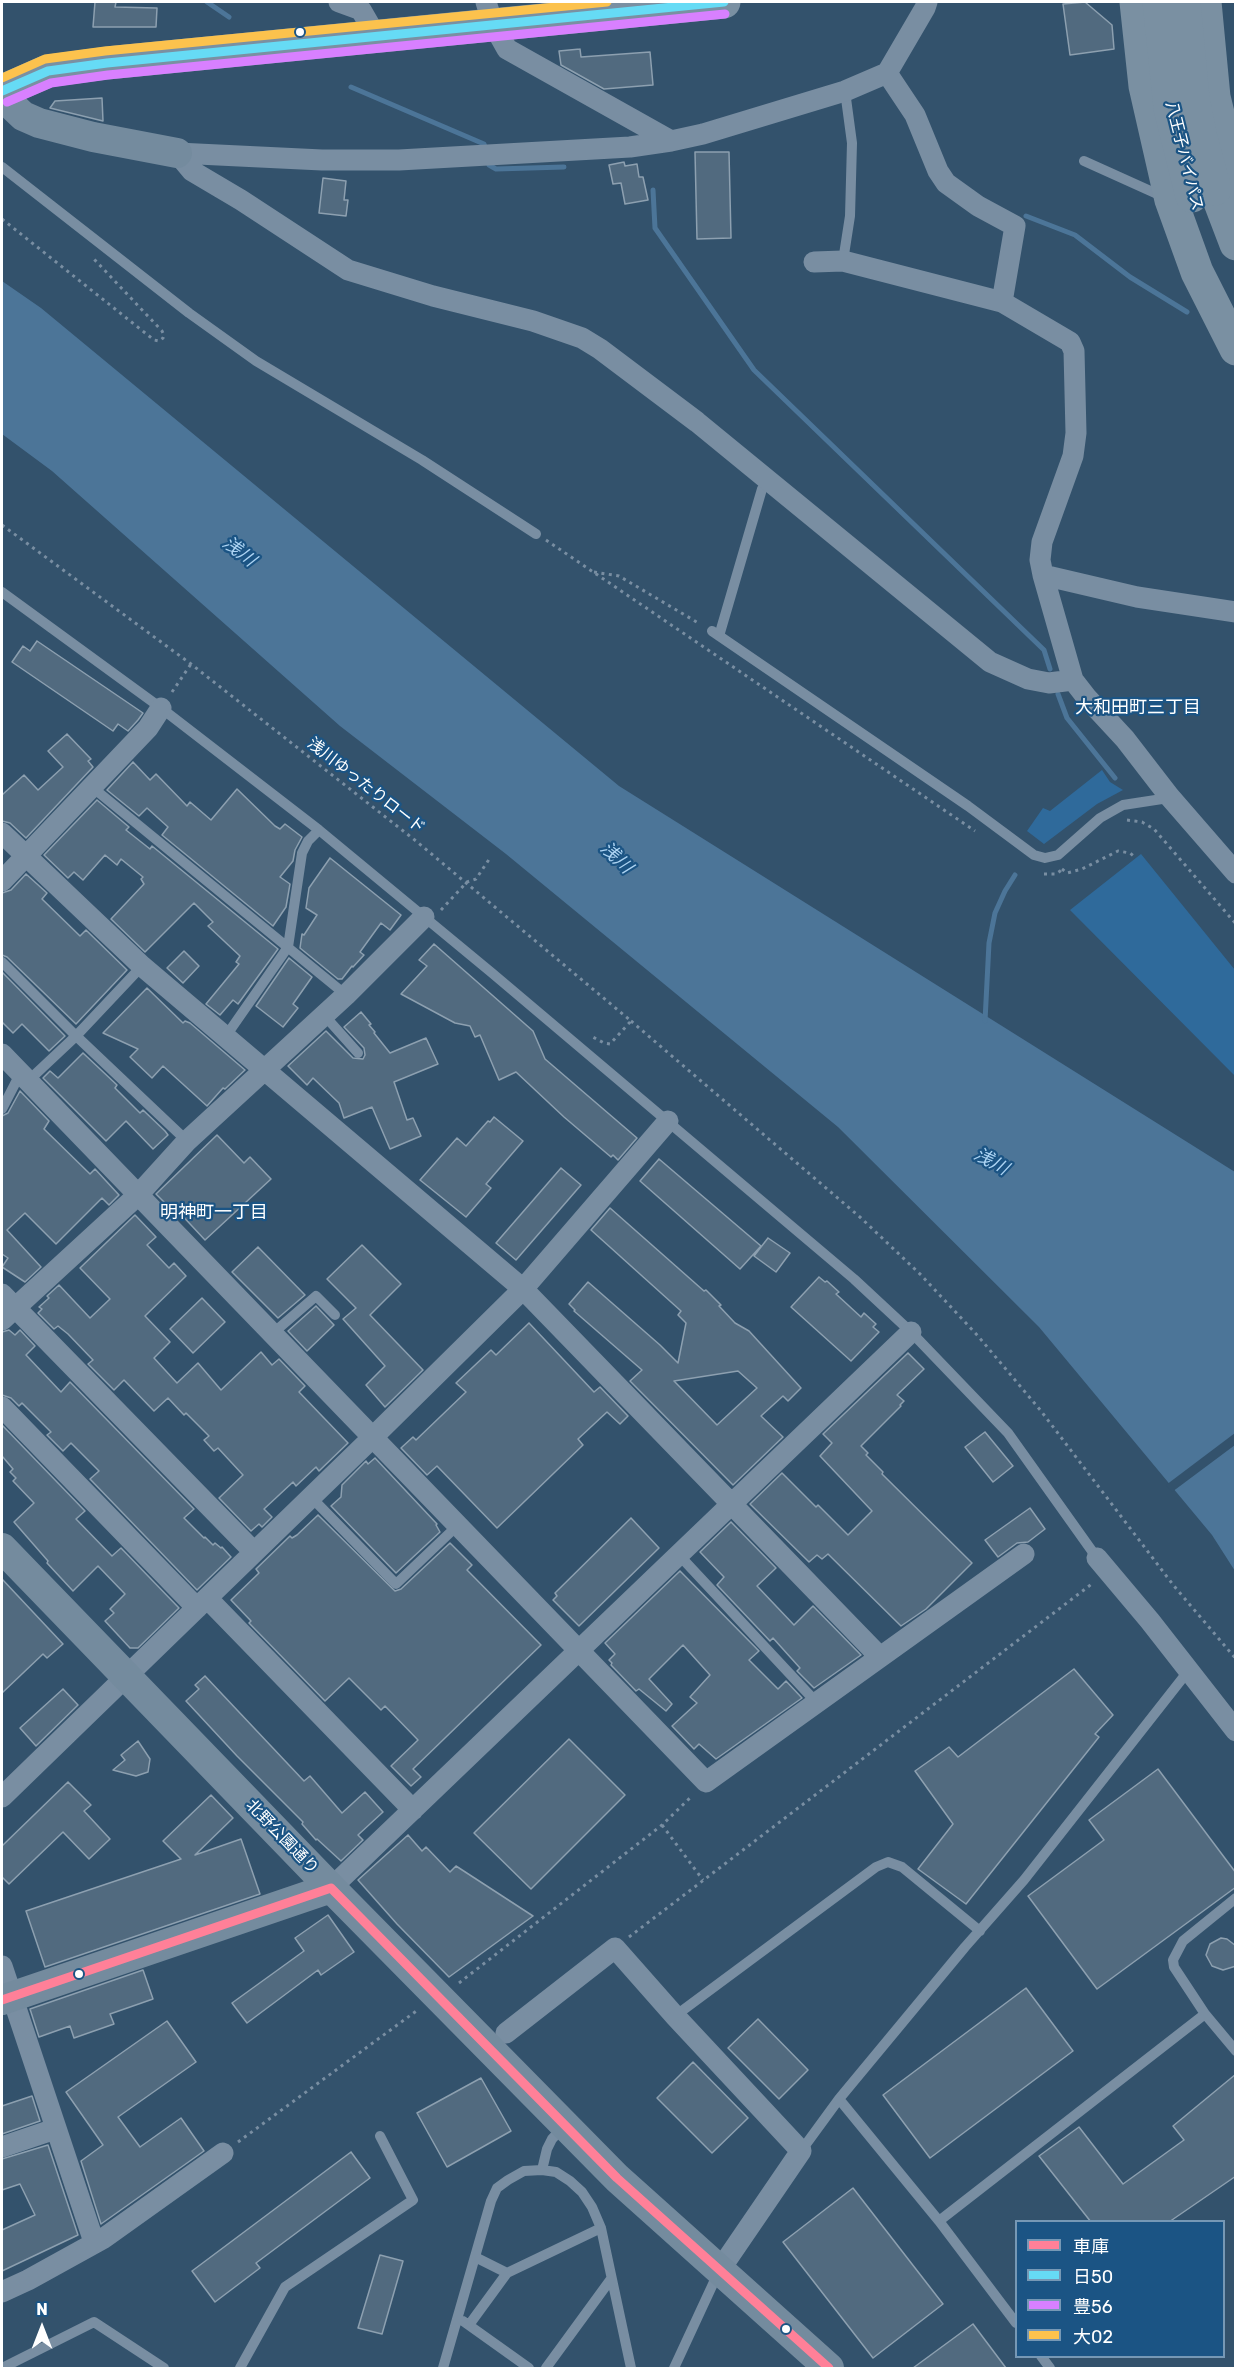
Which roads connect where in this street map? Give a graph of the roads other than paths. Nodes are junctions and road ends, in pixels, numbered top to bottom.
1 (339, 2) edge
2 (724, 2) edge
3 (927, 2) edge
4 (1136, 2) edge
5 (1159, 2) edge
6 (1184, 2) edge
7 (1205, 2) edge
8 (489, 13) edge
9 (376, 36) junction
10 (886, 73) junction
11 (2, 91) edge
12 (845, 91) junction
13 (2, 96) edge
14 (671, 141) junction
15 (177, 153) junction
16 (1084, 161) dead end
17 (2, 167) edge
18 (1203, 193) edge
19 (1236, 244) edge
20 (843, 261) junction
21 (814, 262) dead end
22 (1002, 302) junction
23 (1236, 303) edge
24 (1236, 349) edge
25 (768, 481) junction
26 (536, 534) road end
27 (1043, 574) junction
28 (2, 592) edge
29 (1236, 612) edge
30 (1073, 680) junction
31 (167, 700) junction
32 (92, 787) junction
33 (1169, 796) junction
34 (319, 830) junction
35 (2, 833) edge
36 (25, 855) junction
37 (1236, 873) edge
38 (2, 881) edge
39 (424, 917) junction
40 (288, 946) junction
41 (2, 962) edge
42 (142, 966) junction
43 (346, 995) junction
44 (324, 1015) junction
45 (76, 1035) junction
46 (226, 1036) junction
47 (358, 1053) dead end
48 (2, 1054) edge
49 (264, 1069) junction
50 (23, 1078) junction
51 (3, 1102) edge
52 (668, 1121) junction
53 (188, 1142) junction
54 (138, 1195) junction
55 (523, 1288) junction
56 (6, 1307) edge
57 (335, 1316) dead end
58 (911, 1332) junction
59 (272, 1334) junction
60 (2, 1407) edge
61 (373, 1437) junction
62 (311, 1497) junction
63 (733, 1505) junction
64 (457, 1526) junction
65 (254, 1552) junction
66 (3, 1554) edge
67 (1024, 1554) dead end
68 (679, 1555) junction
69 (1099, 1567) joint
70 (202, 1603) junction
71 (579, 1652) junction
72 (880, 1657) junction
73 (1189, 1670) junction
74 (126, 1676) junction
75 (817, 1703) junction
76 (1236, 1731) edge
77 (2, 1797) edge
78 (413, 1810) junction
79 (332, 1888) junction
80 (1236, 1898) edge
81 (980, 1930) junction
82 (2, 1966) edge
83 (6, 1998) edge
84 (1205, 2014) junction
85 (675, 2016) junction
86 (506, 2033) dead end
87 (1236, 2051) edge
88 (839, 2099) junction
89 (565, 2126) junction
90 (55, 2129) junction
91 (380, 2136) dead end
92 (2, 2147) edge
93 (801, 2151) junction
94 (223, 2153) road end
95 (542, 2170) junction
96 (939, 2221) junction
97 (601, 2228) junction
98 (94, 2242) junction
99 (475, 2257) junction
100 (718, 2271) junction
101 (507, 2272) junction
102 (611, 2279) junction
103 (2, 2292) edge
104 (458, 2317) junction
105 (1015, 2320) edge
106 (469, 2325) junction
107 (2, 2368) edge
108 (165, 2368) edge
109 (240, 2368) edge
110 (443, 2368) edge
111 (529, 2368) edge
112 (546, 2368) edge
113 (631, 2368) edge
114 (674, 2368) edge
115 (830, 2368) edge

1 - 9 street
2 - 8 highway
3 - 10 street
4 - 18 highway
5 - 18 highway, 八王子バイパス, bridge
6 - 18 highway, 八王子バイパス, bridge
7 - 18 highway
8 - 9 highway
8 - 14 street
9 - 11 highway
10 - 12 street
10 - 22 street
12 - 14 street
12 - 20 lane
13 - 15 street
14 - 15 street
15 - 25 street
16 - 18 lane
17 - 26 lane
18 - 19 highway, 八王子バイパス
18 - 23 highway, 八王子バイパス
18 - 24 highway
20 - 21 street
20 - 22 street
22 - 27 street
25 - 30 street
25 - 33 lane
27 - 29 street
27 - 30 street
28 - 31 lane
30 - 33 street
31 - 32 street
31 - 34 lane
32 - 36 street
32 - 40 lane
33 - 37 street
34 - 39 lane
34 - 40 lane
35 - 36 street
36 - 38 street
36 - 42 street
39 - 43 street
39 - 52 lane
40 - 43 lane
40 - 46 lane
41 - 45 lane
42 - 45 lane
42 - 46 street
43 - 44 street
44 - 47 lane
44 - 49 street
45 - 50 lane
45 - 53 lane
46 - 49 street
48 - 50 street
49 - 53 street
49 - 55 street
50 - 51 lane
50 - 54 street
52 - 55 street
52 - 58 lane
53 - 54 street
54 - 56 street
54 - 59 street
55 - 61 street
55 - 63 street
56 - 65 street
57 - 59 lane
58 - 63 street
58 - 69 lane
59 - 61 street
60 - 70 street
61 - 62 street
61 - 64 street
62 - 64 lane
62 - 65 street
63 - 68 street
63 - 72 street
64 - 71 street
65 - 70 street
66 - 74 street, 北野公園通り
67 - 72 street
68 - 71 street
68 - 75 lane
69 - 73 street
70 - 74 street
70 - 78 street
71 - 75 street
71 - 78 street
72 - 75 street
73 - 76 street
73 - 81 lane
74 - 77 street
74 - 79 street, 北野公園通り
78 - 79 street
79 - 83 street
79 - 89 street, 北野公園通り
80 - 84 lane
81 - 85 lane
81 - 88 lane
82 - 83 street
83 - 90 street
84 - 87 lane
84 - 96 lane
85 - 86 street
85 - 93 street
88 - 93 lane
88 - 96 lane
89 - 95 lane
89 - 100 street, 北野公園通り
90 - 92 street
90 - 98 street
91 - 109 lane
93 - 100 street
94 - 98 street
95 - 97 lane
95 - 99 lane
96 - 105 lane
97 - 101 lane
97 - 102 lane
98 - 103 street
99 - 101 lane
99 - 104 lane
100 - 114 lane
100 - 115 street, 北野公園通り
101 - 106 lane
102 - 112 lane
102 - 113 lane
104 - 106 lane
104 - 110 lane
106 - 111 lane
107 - 108 lane

